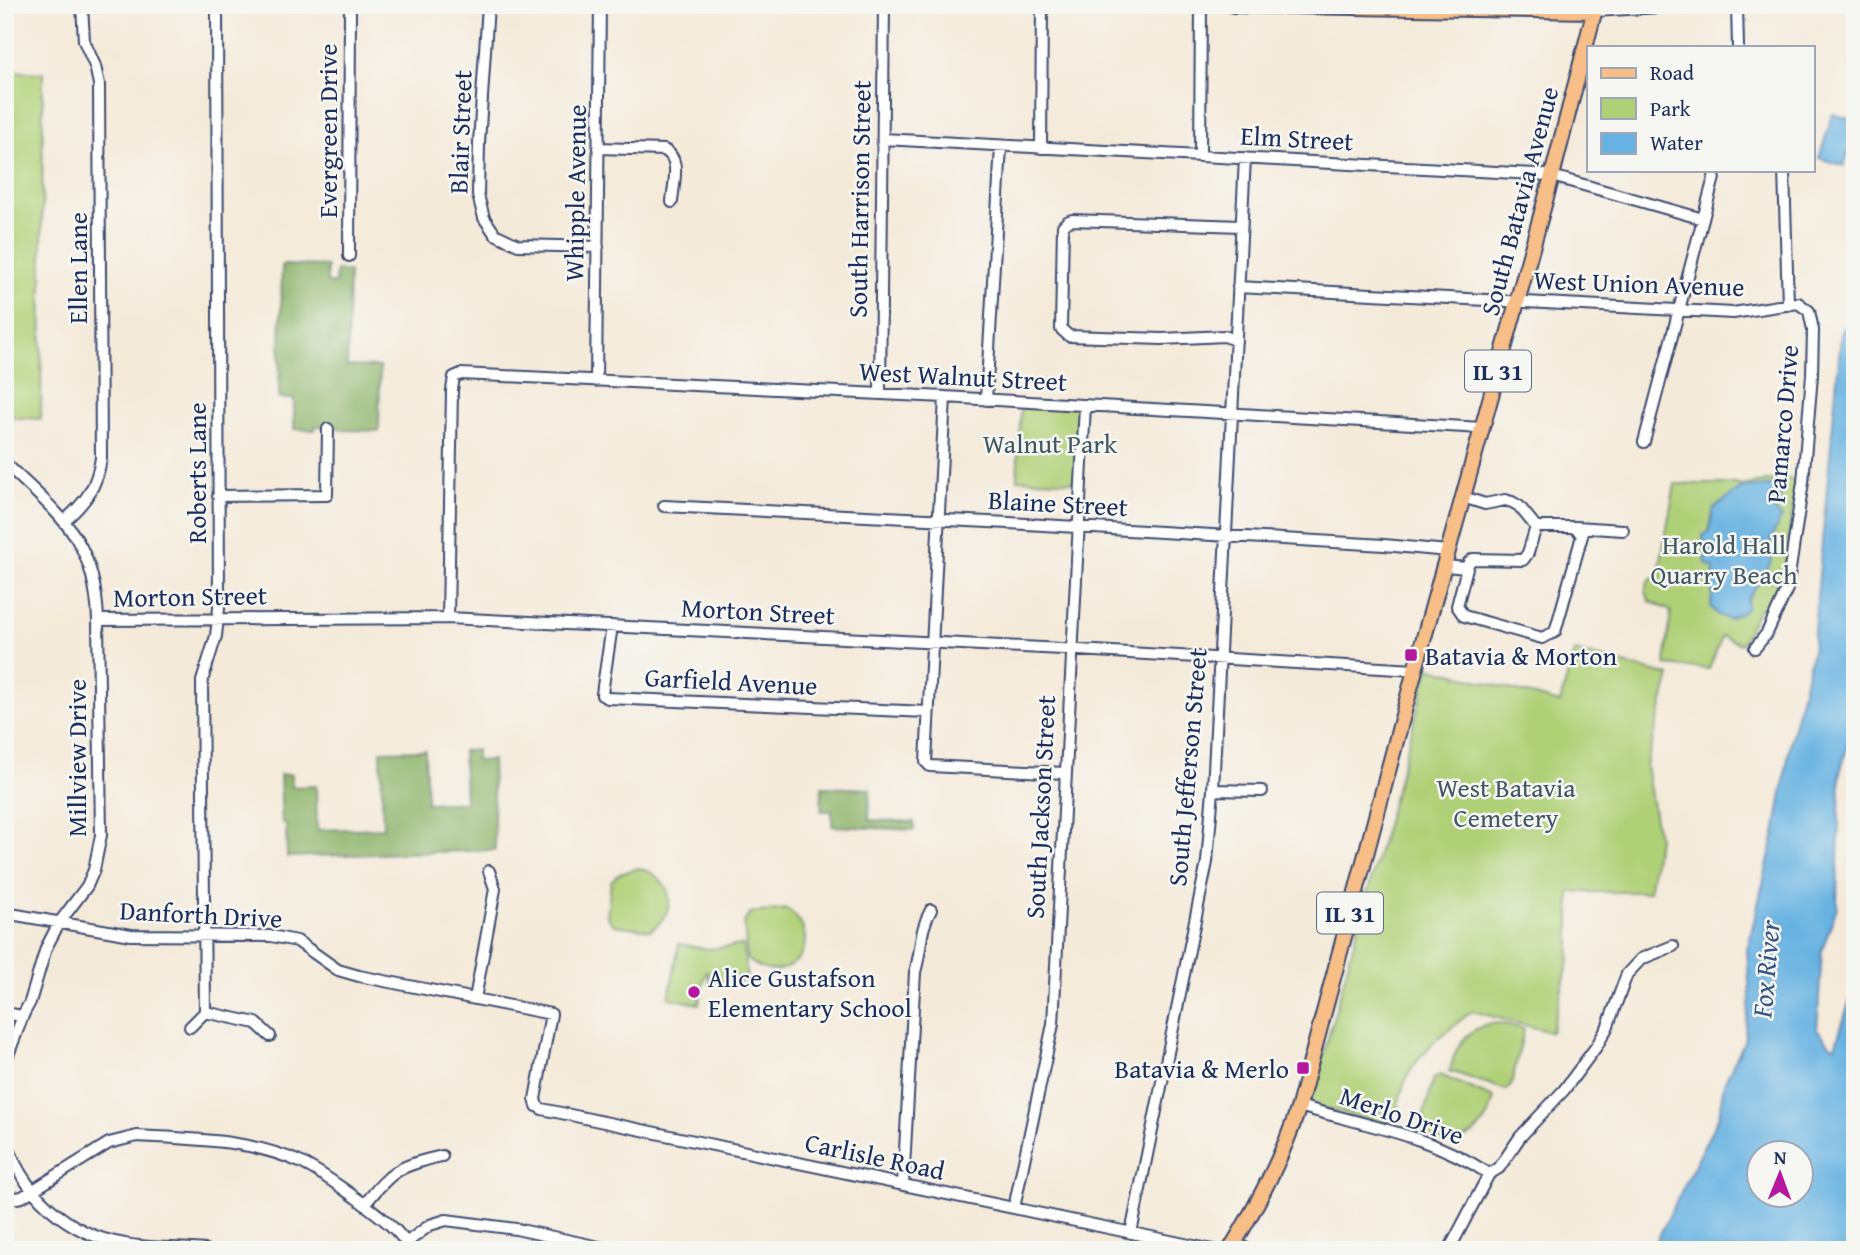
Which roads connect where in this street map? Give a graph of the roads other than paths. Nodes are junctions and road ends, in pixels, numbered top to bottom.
1 (82, 5) edge
2 (217, 5) edge
3 (350, 5) edge
4 (488, 5) edge
5 (600, 5) edge
6 (884, 5) edge
7 (1041, 5) edge
8 (1201, 5) edge
9 (1233, 5) edge
10 (1692, 5) edge
11 (1737, 5) edge
12 (1358, 6) edge
13 (1596, 8) edge
14 (1738, 46) edge
15 (883, 139) junction
16 (1001, 146) junction
17 (598, 148) junction
18 (1041, 148) junction
19 (1200, 156) junction
20 (1245, 158) junction
21 (1715, 172) edge
22 (1784, 172) edge
23 (1552, 176) junction
24 (672, 202) dead end
25 (1703, 219) junction
26 (1241, 226) junction
27 (597, 247) junction
28 (349, 256) dead end
29 (1238, 287) junction
30 (1517, 301) junction
31 (1788, 305) junction
32 (1679, 311) junction
33 (1236, 341) junction
34 (596, 381) junction
35 (880, 394) junction
36 (945, 397) junction
37 (986, 400) junction
38 (1085, 405) junction
39 (1232, 413) junction
40 (1482, 428) junction
41 (328, 429) dead end
42 (1644, 442) dead end
43 (5, 463) edge
44 (219, 496) junction
45 (1463, 497) junction
46 (664, 506) dead end
47 (937, 519) junction
48 (64, 521) junction
49 (1078, 527) junction
50 (1536, 527) junction
51 (1576, 527) junction
52 (1623, 530) dead end
53 (1226, 535) junction
54 (1446, 558) junction
55 (1467, 568) junction
56 (218, 618) junction
57 (448, 618) junction
58 (98, 620) junction
59 (612, 626) junction
60 (932, 643) junction
61 (1755, 648) dead end
62 (1071, 649) junction
63 (1219, 658) junction
64 (1415, 670) junction
65 (928, 712) junction
66 (1064, 773) junction
67 (1213, 790) junction
68 (1262, 791) dead end
69 (489, 871) dead end
70 (931, 910) dead end
71 (5, 913) edge
72 (59, 923) junction
73 (204, 937) junction
74 (1673, 946) dead end
75 (475, 999) junction
76 (205, 1012) junction
77 (5, 1013) edge
78 (22, 1016) junction
79 (190, 1027) dead end
80 (270, 1036) dead end
81 (5, 1063) edge
82 (536, 1099) joint
83 (1299, 1106) junction
84 (5, 1135) edge
85 (442, 1156) dead end
86 (1489, 1174) junction
87 (903, 1185) junction
88 (33, 1191) junction
89 (5, 1200) edge
90 (365, 1204) junction
91 (1014, 1208) junction
92 (1130, 1233) junction
93 (106, 1245) edge
94 (409, 1246) edge
95 (1233, 1246) edge
96 (205, 1250) edge
97 (613, 1250) edge
98 (1213, 1250) edge
99 (1249, 1250) edge
100 (1449, 1250) edge

1 - 48 street, Ellen Lane
2 - 44 street, Roberts Lane
3 - 28 street, Evergreen Drive
4 - 27 street, Blair Street
5 - 17 street, Whipple Avenue
6 - 15 street, South Harrison Street
7 - 18 street
8 - 19 street
9 - 12 main road
10 - 13 street
11 - 14 street
12 - 13 main road
13 - 23 main road, South Batavia Avenue / IL 31
15 - 16 street, Elm Street
15 - 35 street, South Harrison Street
16 - 18 street, Elm Street
16 - 37 street
17 - 24 street
17 - 27 street, Whipple Avenue
18 - 19 street, Elm Street
19 - 20 street, Elm Street
20 - 23 street, Elm Street
20 - 26 street, South Jefferson Street
21 - 25 street
22 - 31 street
23 - 25 street, Elm Street
23 - 30 main road, South Batavia Avenue / IL 31
25 - 32 street
26 - 29 street, South Jefferson Street
26 - 33 street
27 - 34 street, Whipple Avenue
29 - 30 street, West Union Avenue
29 - 33 street, South Jefferson Street
30 - 32 street, West Union Avenue
30 - 40 main road, South Batavia Avenue / IL 31
31 - 32 street, West Union Avenue
31 - 61 street, Pamarco Drive
32 - 42 street
33 - 39 street, South Jefferson Street
34 - 35 street, West Walnut Street
34 - 57 street, West Walnut Street
35 - 36 street, West Walnut Street
36 - 37 street, West Walnut Street
36 - 47 street
37 - 38 street, West Walnut Street
38 - 39 street, West Walnut Street
38 - 49 street, South Jackson Street
39 - 40 street, West Walnut Street
39 - 53 street, South Jefferson Street
40 - 45 main road, South Batavia Avenue / IL 31
41 - 44 street
43 - 48 street, Millview Drive
44 - 56 street, Roberts Lane
45 - 50 street
45 - 54 main road, South Batavia Avenue / IL 31
46 - 47 street, Blaine Street
47 - 49 street, Blaine Street
47 - 60 street
48 - 58 street, Millview Drive
49 - 53 street, Blaine Street
49 - 62 street, South Jackson Street
50 - 51 street
50 - 55 street
51 - 52 street
51 - 55 street
53 - 54 street, Blaine Street
53 - 63 street, South Jefferson Street
54 - 55 street, Blaine Street
54 - 64 main road, South Batavia Avenue / IL 31
56 - 57 street, Morton Street
56 - 58 street, Morton Street
56 - 73 street, Roberts Lane
57 - 59 street, Morton Street
58 - 72 street, Millview Drive
59 - 60 street, Morton Street
59 - 65 street, Garfield Avenue
60 - 62 street, Morton Street
60 - 65 street
62 - 63 street, Morton Street
62 - 66 street, South Jackson Street
63 - 64 street, Morton Street
63 - 67 street, South Jefferson Street
64 - 83 main road, South Batavia Avenue / IL 31
65 - 66 street
66 - 91 street, South Jackson Street
67 - 68 street
67 - 92 street, South Jefferson Street
69 - 75 street
70 - 87 street
71 - 72 street, Danforth Drive
72 - 73 street, Danforth Drive
72 - 78 street, Millview Drive
73 - 75 street, Danforth Drive
73 - 76 street, Roberts Lane
74 - 86 street
75 - 82 street, Danforth Drive
76 - 79 street
76 - 80 street
77 - 78 street
78 - 81 street, Millview Drive
82 - 87 street, Carlisle Road
83 - 86 street, Merlo Drive
83 - 95 main road, South Batavia Avenue / IL 31
84 - 88 street
85 - 90 street
86 - 100 street
87 - 91 street, Carlisle Road
88 - 89 street
88 - 90 street
88 - 93 street
90 - 94 street
91 - 92 street, Carlisle Road
92 - 98 street, Carlisle Road
93 - 96 street
94 - 97 street
95 - 99 street

